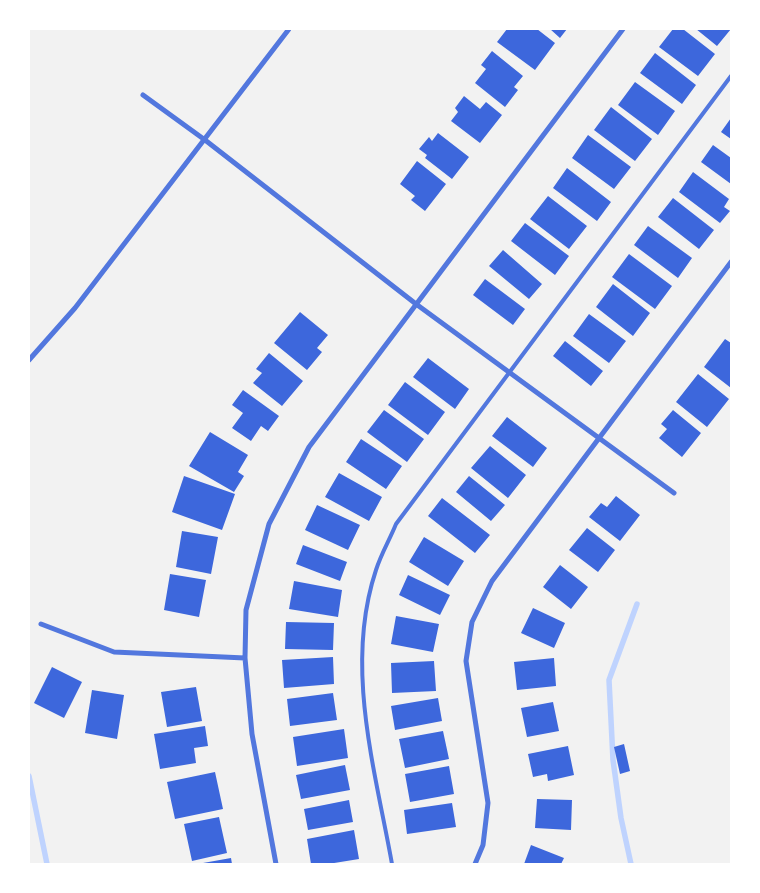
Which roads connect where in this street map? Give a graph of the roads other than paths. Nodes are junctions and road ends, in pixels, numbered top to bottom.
1 (289, 29) edge
2 (623, 29) edge
3 (731, 76) edge
4 (143, 95) dead end
5 (205, 140) junction
6 (731, 262) edge
7 (416, 304) junction
8 (29, 360) edge
9 (508, 372) junction
10 (599, 438) junction
11 (674, 493) dead end
12 (41, 624) dead end
13 (245, 658) junction
14 (276, 864) edge
15 (392, 864) edge
16 (475, 864) edge

1 - 5 street
2 - 7 street
3 - 9 lane
4 - 5 street
5 - 7 street
5 - 8 street
6 - 10 street
7 - 9 street
7 - 13 street
9 - 10 street
9 - 15 lane
10 - 11 street
10 - 16 street
12 - 13 street
13 - 14 street

